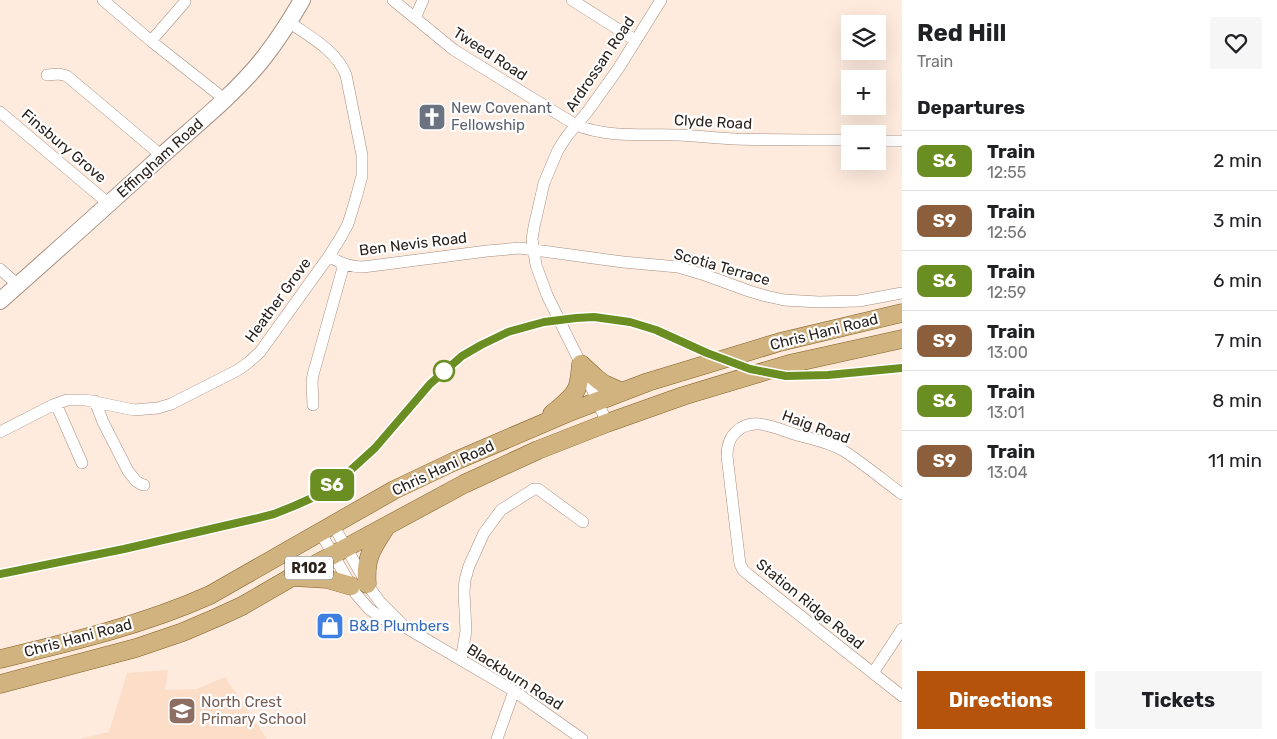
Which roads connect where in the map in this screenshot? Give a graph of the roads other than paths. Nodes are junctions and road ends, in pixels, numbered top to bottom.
1 (103, 0) edge
2 (302, 0) edge
3 (393, 0) edge
4 (423, 0) edge
5 (572, 0) edge
6 (661, 0) edge
7 (184, 2) dead end
8 (415, 18) junction
9 (289, 22) junction
10 (635, 40) junction
11 (151, 41) junction
12 (47, 75) dead end
13 (218, 94) dead end
14 (0, 112) edge
15 (576, 125) junction
16 (841, 140) edge
17 (886, 141) edge
18 (902, 142) edge
19 (162, 156) junction
20 (109, 204) junction
21 (533, 249) junction
22 (329, 256) junction
23 (344, 264) junction
24 (0, 269) edge
25 (18, 285) junction
26 (902, 293) edge
27 (0, 301) edge
28 (902, 313) edge
29 (902, 339) edge
30 (581, 364) junction
31 (622, 392) junction
32 (95, 401) junction
33 (597, 401) junction
34 (56, 404) junction
35 (313, 405) dead end
36 (542, 423) junction
37 (607, 423) junction
38 (0, 432) edge
39 (727, 456) joint
40 (82, 463) dead end
41 (144, 484) dead end
42 (902, 494) edge
43 (583, 522) dead end
44 (388, 525) junction
45 (327, 529) junction
46 (339, 551) junction
47 (292, 576) junction
48 (359, 585) junction
49 (902, 629) edge
50 (0, 659) edge
51 (461, 660) junction
52 (873, 674) junction
53 (0, 684) edge
54 (514, 691) junction
55 (902, 696) edge
56 (497, 739) edge
57 (582, 739) edge

1 - 11 street
2 - 9 street, Effingham Road
3 - 8 street, Tweed Road
4 - 8 street
5 - 10 street
6 - 10 street, Ardrossan Road
7 - 11 street
8 - 15 street, Tweed Road
9 - 19 street, Effingham Road
9 - 22 street, Ben Nevis Road
10 - 15 street, Ardrossan Road
11 - 13 street
12 - 19 street
14 - 20 street, Finsbury Grove
15 - 16 street, Clyde Road
15 - 21 street, Ardrossan Road
17 - 18 street
19 - 20 street, Effingham Road
20 - 25 street, Effingham Road
21 - 23 street, Ben Nevis Road
21 - 26 street, Scotia Terrace
21 - 30 street, Ardrossan Road, bridge
22 - 23 street, Ben Nevis Road
22 - 32 street, Heather Grove
23 - 35 street
24 - 25 street
25 - 27 street, Effingham Road
28 - 31 main road, Chris Hani Road / R102
29 - 37 main road, Chris Hani Road / R102
30 - 31 main road
30 - 33 street, Ardrossan Road
30 - 36 main road
31 - 33 main road, Chris Hani Road / R102
32 - 34 street, Heather Grove
32 - 41 street
33 - 36 main road, Chris Hani Road / R102
33 - 37 street, Ardrossan Road
34 - 38 street, Heather Grove
34 - 40 street
36 - 45 main road, Chris Hani Road / R102
37 - 44 main road, Chris Hani Road / R102
39 - 42 street, Haig Road
39 - 52 street, Station Ridge Road
43 - 51 street
44 - 46 main road, Chris Hani Road / R102
44 - 48 main road
45 - 46 street, Blackburn Road
45 - 50 main road, Chris Hani Road / R102
46 - 47 main road, Chris Hani Road / R102
46 - 48 street, Blackburn Road
47 - 48 main road
47 - 53 main road, Chris Hani Road / R102
48 - 51 street, Blackburn Road
49 - 52 street
51 - 54 street, Blackburn Road
52 - 55 street, Station Ridge Road
54 - 56 street
54 - 57 street, Blackburn Road

